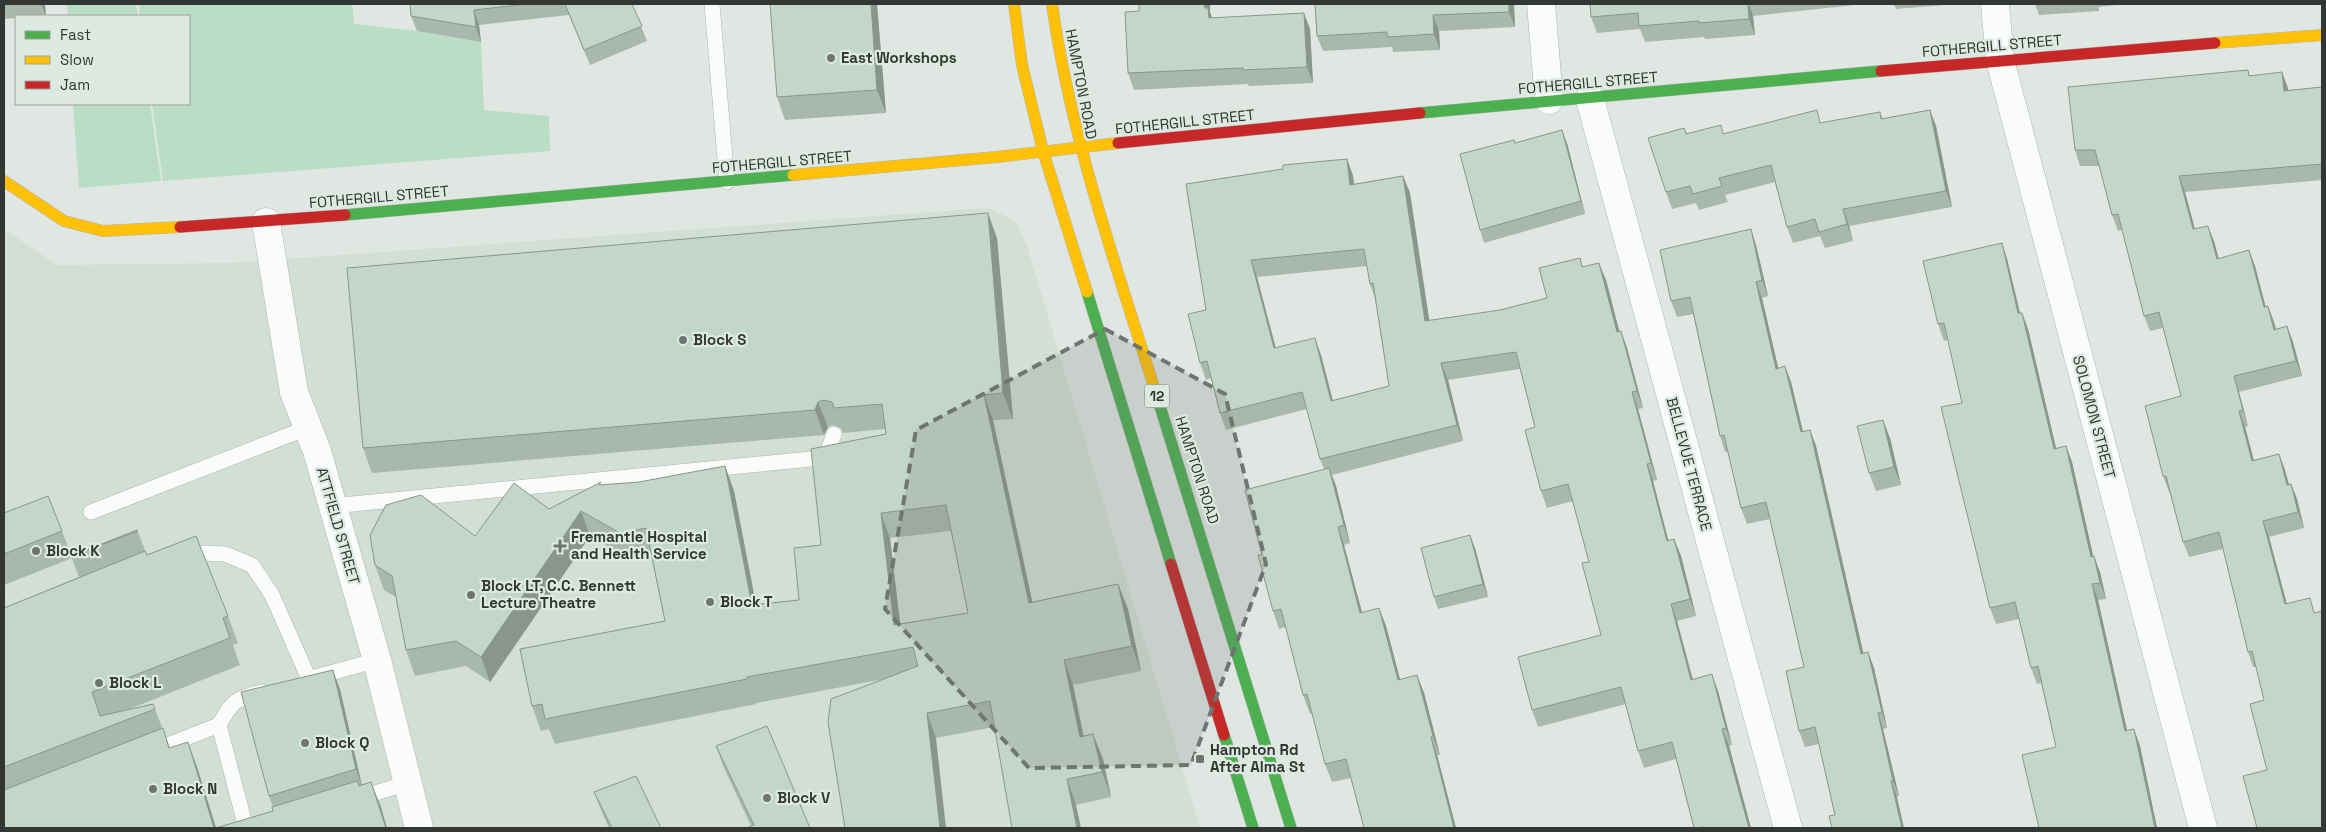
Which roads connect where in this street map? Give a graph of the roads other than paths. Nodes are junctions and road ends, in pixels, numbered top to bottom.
1 (712, 4) edge
2 (1014, 4) edge
3 (1052, 4) edge
4 (1541, 4) edge
5 (1995, 4) edge
6 (2322, 35) edge
7 (2000, 60) junction
8 (1590, 99) junction
9 (1550, 100) junction
10 (1079, 147) junction
11 (1043, 151) junction
12 (4, 181) edge
13 (727, 182) junction
14 (266, 222) junction
15 (307, 428) junction
16 (834, 434) edge
17 (332, 506) junction
18 (91, 512) dead end
19 (169, 563) edge
20 (377, 660) junction
21 (310, 679) junction
22 (291, 684) edge
23 (272, 689) edge
24 (219, 726) junction
25 (137, 757) edge
26 (408, 783) junction
27 (344, 803) edge
28 (246, 828) edge
29 (419, 828) edge
30 (1252, 828) edge
31 (1290, 828) edge
32 (1788, 828) edge
33 (2203, 828) edge

1 - 13 lane
2 - 11 street, 12
3 - 10 street, HAMPTON ROAD / 12
4 - 9 street
5 - 7 street, SOLOMON STREET
6 - 7 street, FOTHERGILL STREET
7 - 8 street, FOTHERGILL STREET
7 - 33 street, SOLOMON STREET
8 - 9 street, FOTHERGILL STREET
8 - 32 street, BELLEVUE TERRACE
9 - 10 street, FOTHERGILL STREET
10 - 11 street, FOTHERGILL STREET
10 - 31 street, HAMPTON ROAD / 12
11 - 13 street, FOTHERGILL STREET
11 - 30 street, 12
12 - 14 street, FOTHERGILL STREET
13 - 14 street, FOTHERGILL STREET
14 - 15 street, ATTFIELD STREET
15 - 17 street, ATTFIELD STREET
15 - 18 lane
16 - 17 lane
17 - 20 street, ATTFIELD STREET
19 - 21 lane
20 - 21 lane
20 - 26 street, ATTFIELD STREET
21 - 22 lane
23 - 24 lane
24 - 25 lane
24 - 28 lane
26 - 27 lane
26 - 29 street, ATTFIELD STREET

